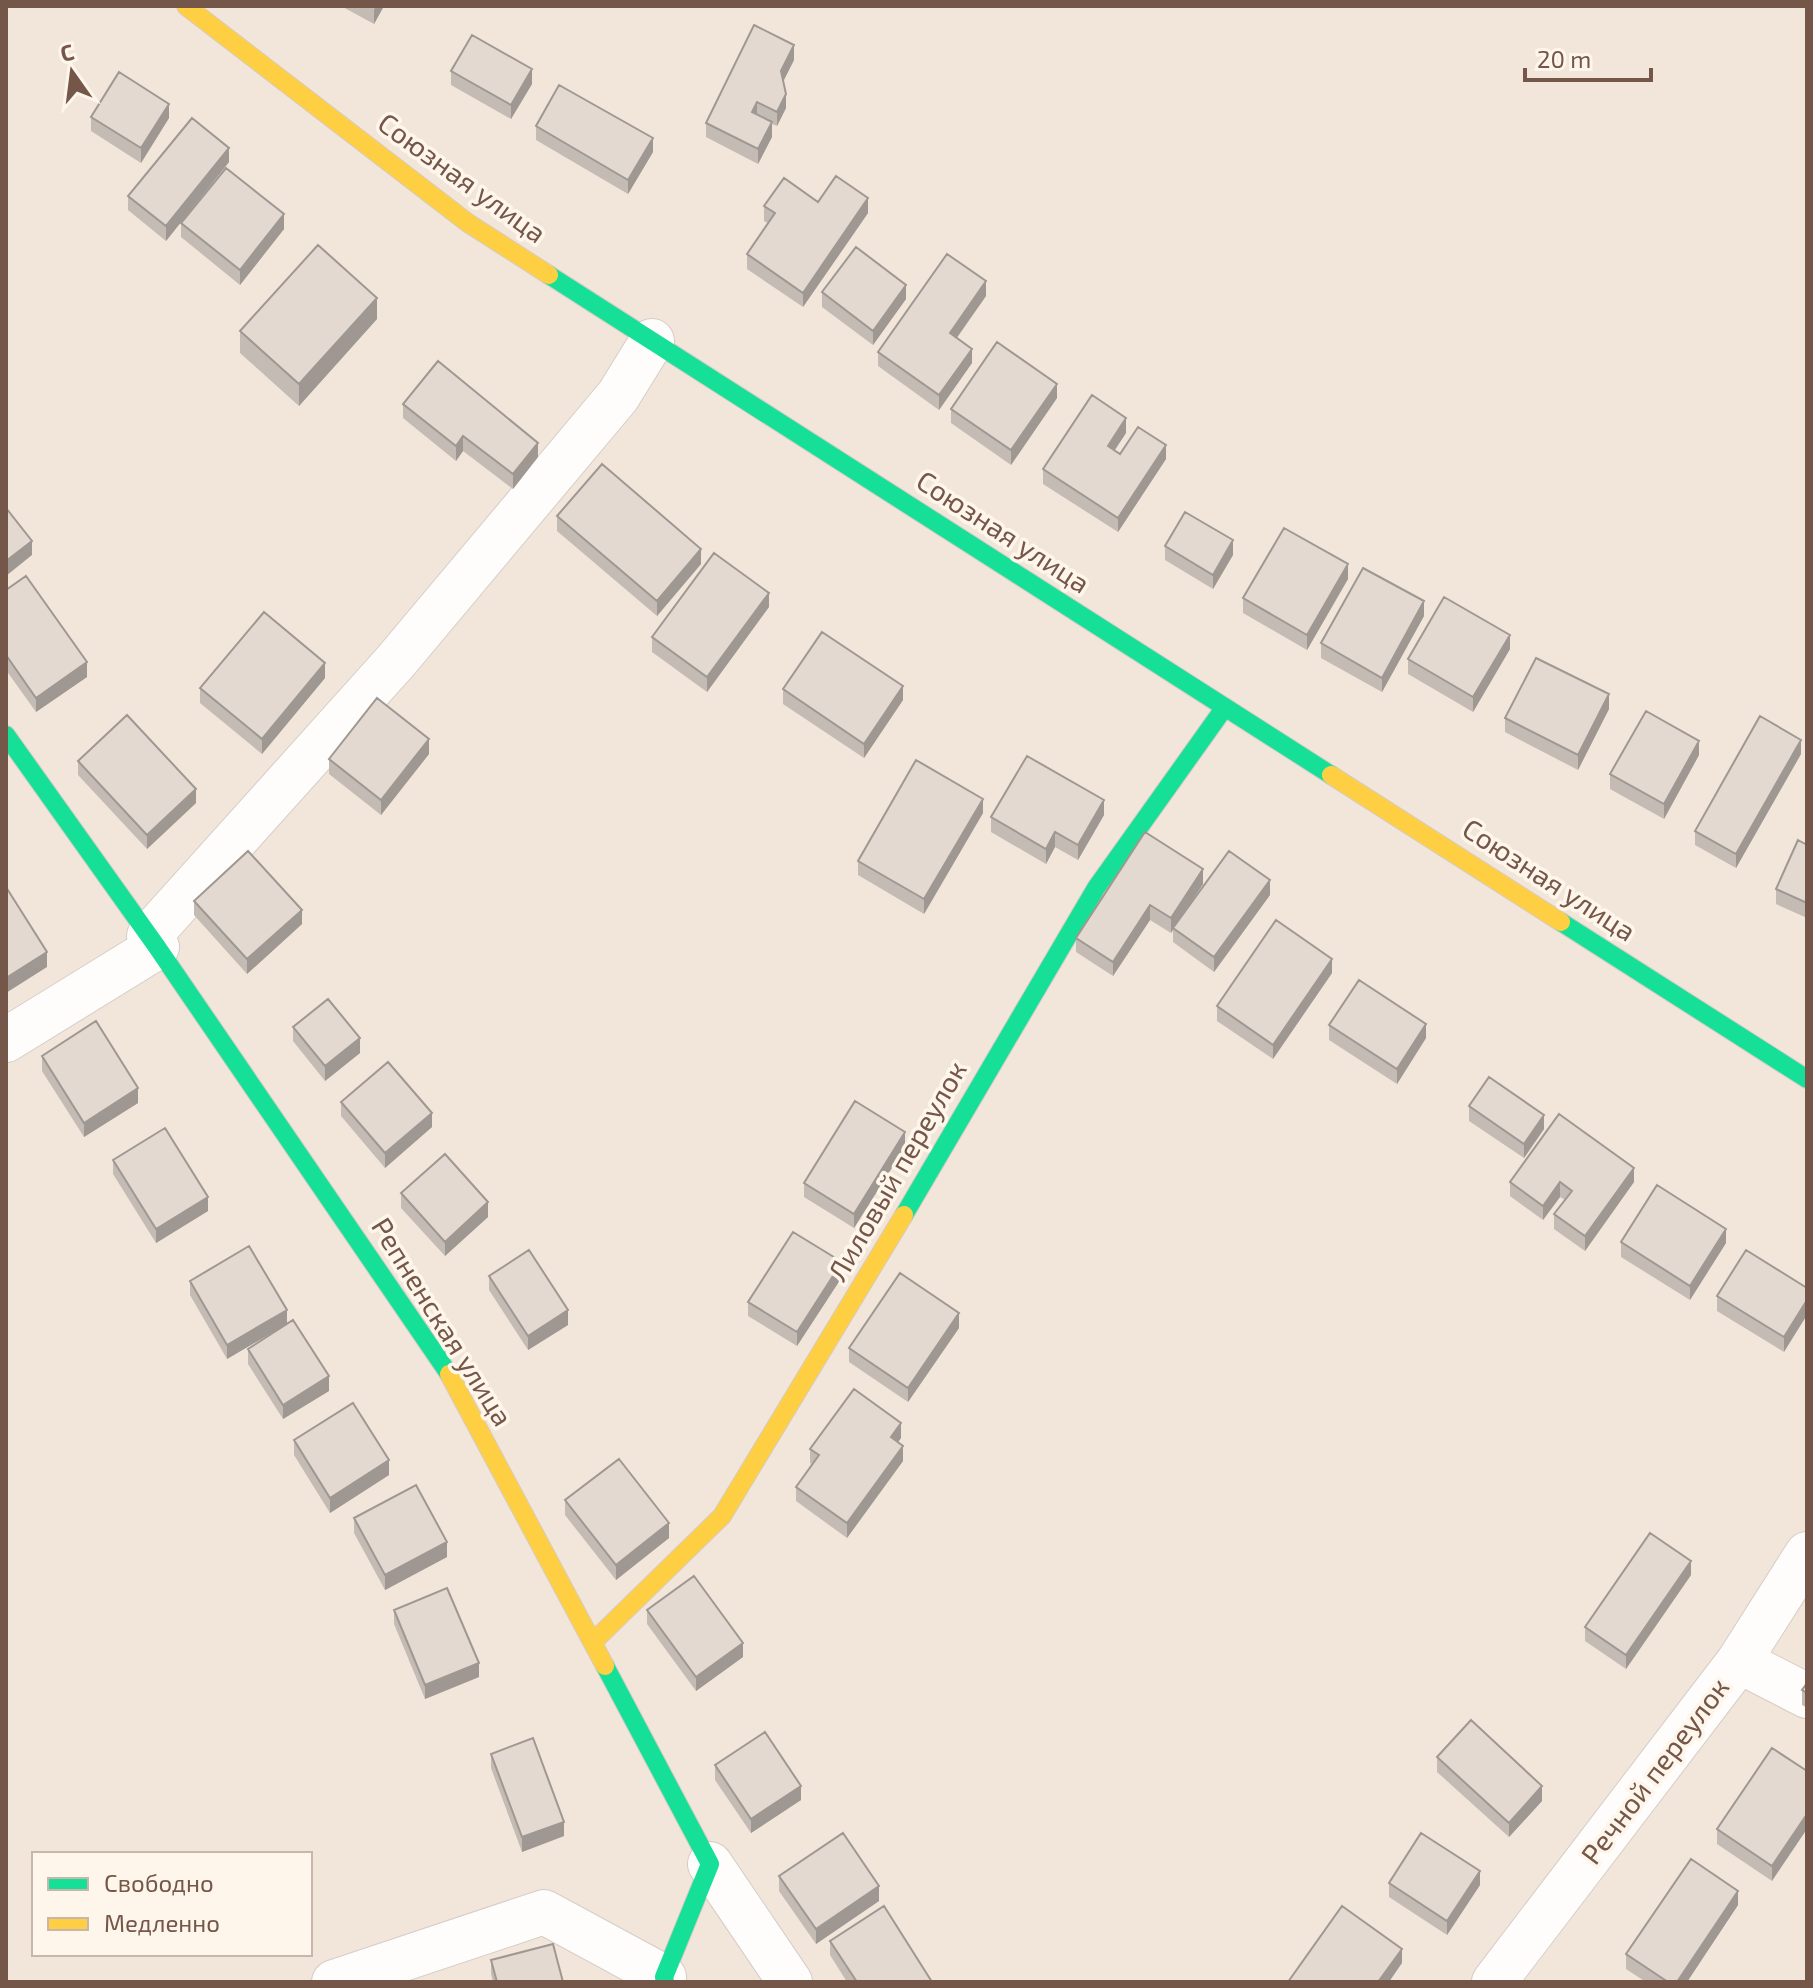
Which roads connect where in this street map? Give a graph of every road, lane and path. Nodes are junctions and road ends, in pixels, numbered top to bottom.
1 (186, 6) edge
2 (652, 341) junction
3 (1225, 707) junction
4 (6, 735) edge
5 (153, 942) junction
6 (6, 1040) edge
7 (1807, 1079) edge
8 (1807, 1554) edge
9 (593, 1642) junction
10 (1739, 1661) junction
11 (1807, 1696) edge
12 (710, 1864) junction
13 (664, 1979) edge
14 (334, 1982) edge
15 (790, 1982) edge
16 (1494, 1982) edge

1 - 2 street, Союзная улица
2 - 3 street, Союзная улица
2 - 5 street
3 - 7 street, Союзная улица
3 - 9 street, Лиловый переулок
4 - 5 street, Репненская улица
5 - 6 street
5 - 9 street, Репненская улица
8 - 10 street, Речной переулок
9 - 12 street, Репненская улица
10 - 11 street
10 - 16 street, Речной переулок
12 - 13 street
12 - 15 street
13 - 14 street

